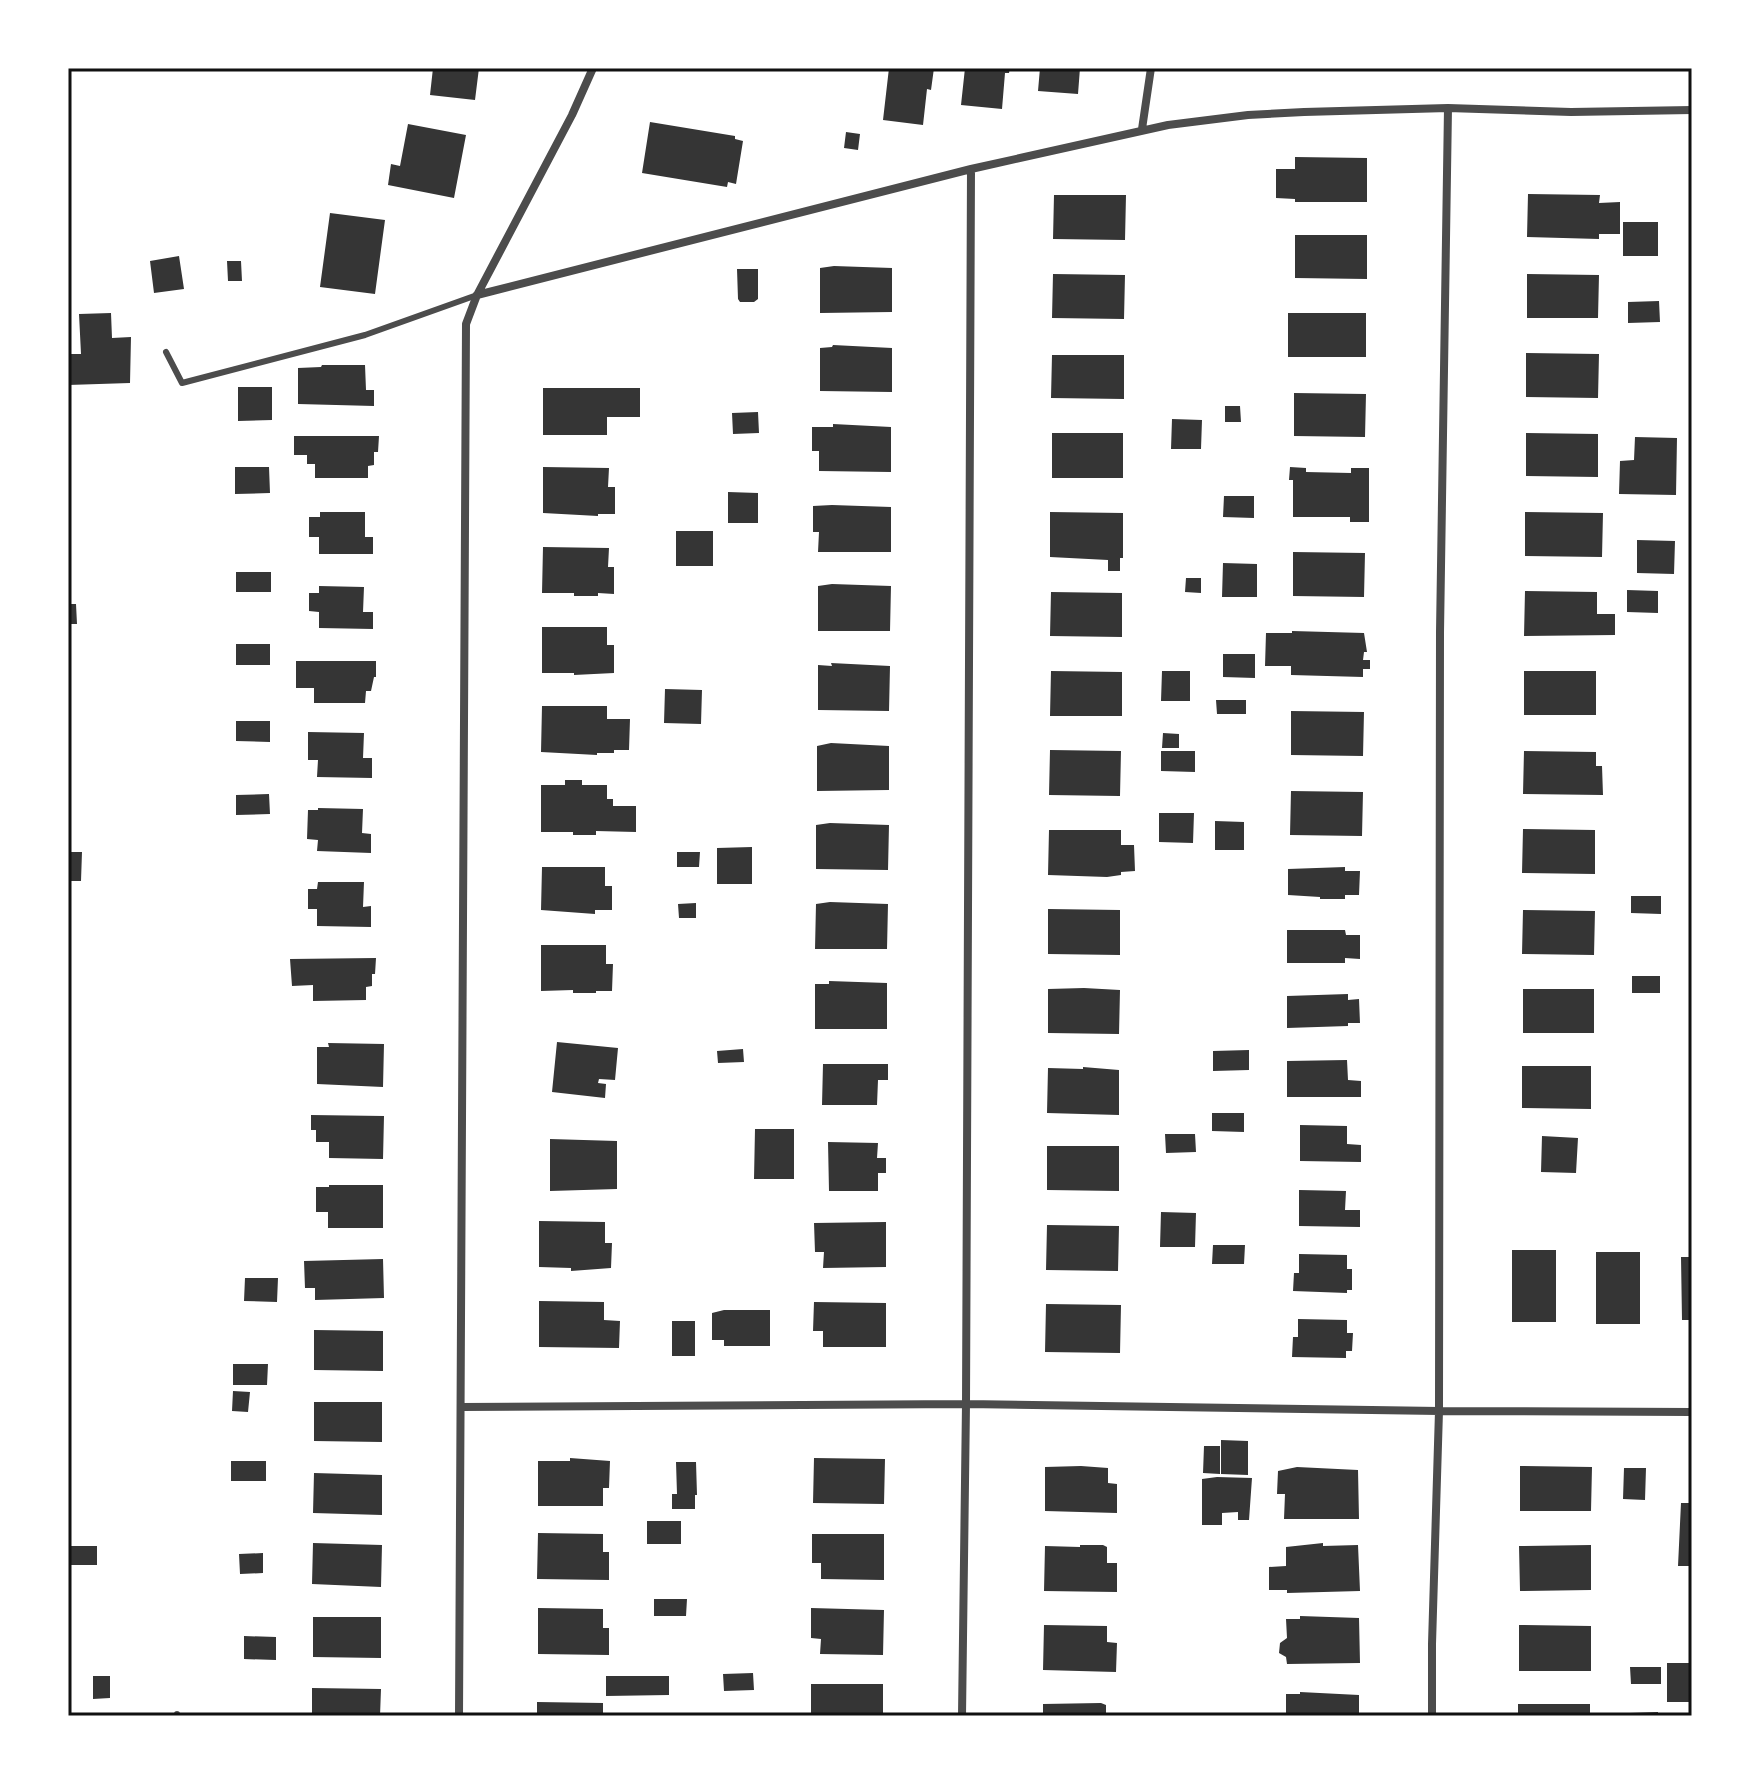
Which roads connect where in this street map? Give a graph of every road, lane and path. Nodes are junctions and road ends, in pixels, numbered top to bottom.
1 (593, 68) edge
2 (1151, 68) edge
3 (1448, 108) junction
4 (1692, 110) edge
5 (1142, 129) junction
6 (971, 169) junction
7 (477, 295) junction
8 (166, 352) dead end
9 (966, 1404) junction
10 (461, 1407) junction
11 (1439, 1411) junction
12 (1692, 1412) edge
13 (459, 1716) edge
14 (962, 1716) edge
15 (1432, 1716) edge

1 - 7 street
2 - 5 street
3 - 4 street
3 - 5 street
3 - 11 street
5 - 6 street
6 - 7 street
6 - 9 street
7 - 8 lane
7 - 10 street
9 - 10 street
9 - 11 street
9 - 14 street
10 - 13 street
11 - 12 street
11 - 15 street

